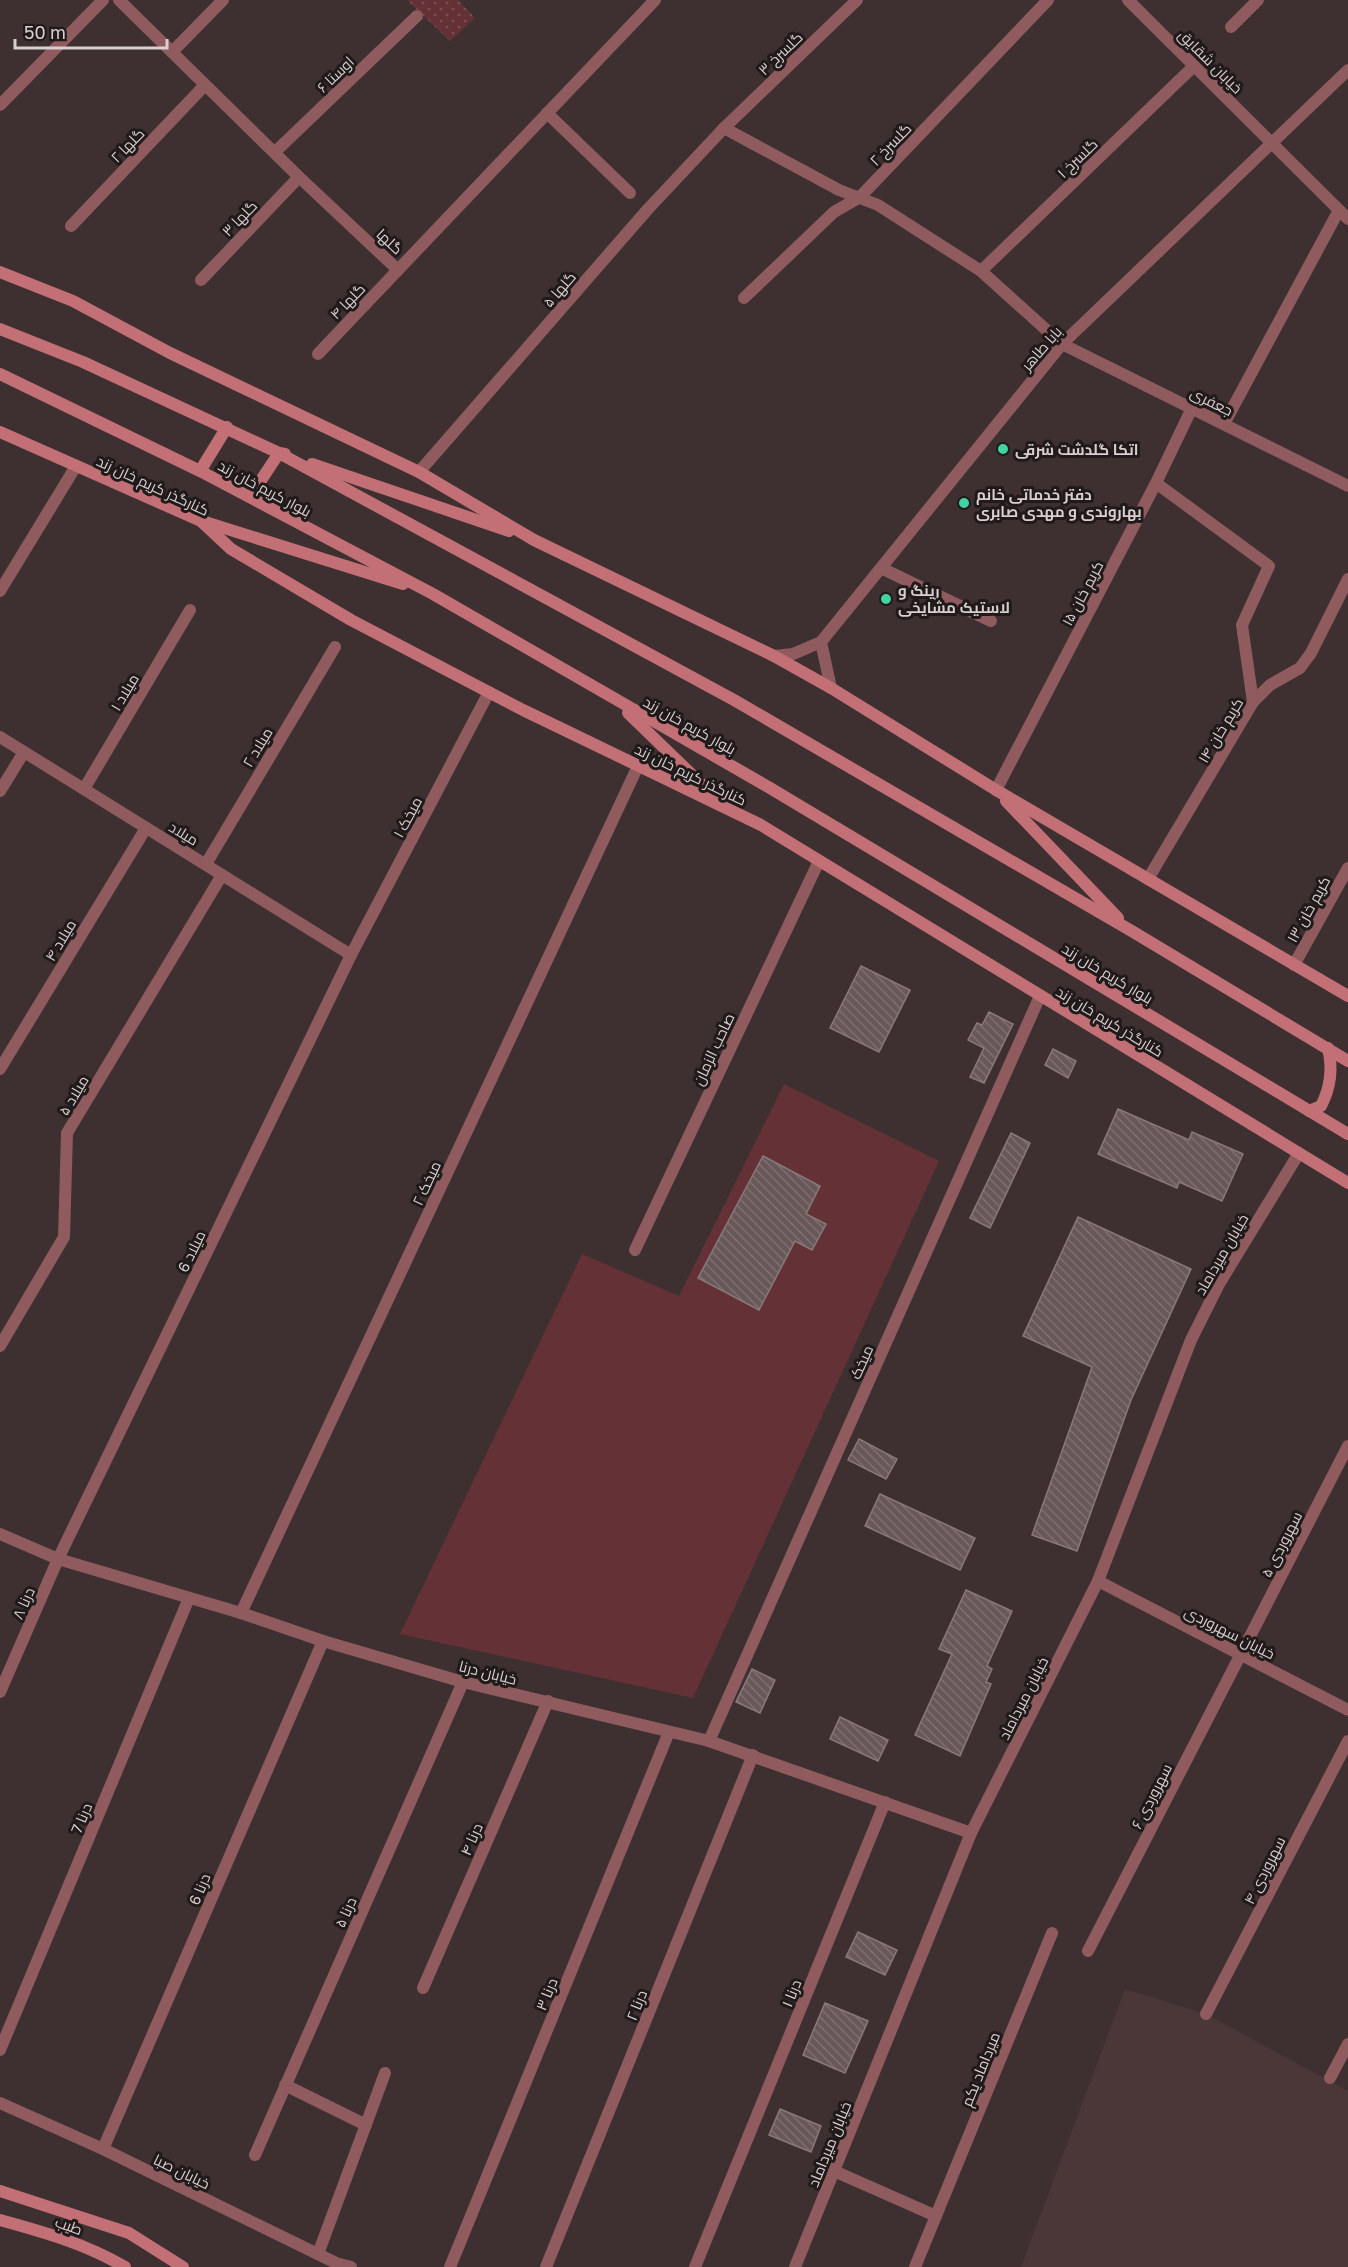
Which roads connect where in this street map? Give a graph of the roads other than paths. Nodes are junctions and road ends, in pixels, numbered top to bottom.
1 (103, 0) edge
2 (119, 0) edge
3 (223, 0) edge
4 (655, 0) edge
5 (857, 0) edge
6 (1048, 0) edge
7 (1128, 0) edge
8 (1258, 0) edge
9 (417, 16) dead end
10 (1231, 27) dead end
11 (172, 52) junction
12 (1194, 66) junction
13 (1348, 70) edge
14 (206, 85) junction
15 (0, 105) edge
16 (547, 113) junction
17 (724, 128) junction
18 (1272, 144) junction
19 (274, 152) junction
20 (299, 177) junction
21 (630, 193) dead end
22 (860, 197) junction
23 (1343, 214) edge
24 (71, 226) dead end
25 (398, 270) junction
26 (981, 272) junction
27 (0, 273) edge
28 (201, 280) dead end
29 (744, 298) dead end
30 (0, 329) edge
31 (1062, 344) junction
32 (318, 354) dead end
33 (0, 374) edge
34 (1192, 408) junction
35 (1224, 424) junction
36 (227, 427) junction
37 (0, 432) edge
38 (279, 453) junction
39 (76, 466) junction
40 (200, 471) junction
41 (419, 472) junction
42 (1156, 483) junction
43 (1348, 486) edge
44 (249, 497) junction
45 (201, 521) junction
46 (534, 540) junction
47 (881, 568) junction
48 (1348, 579) edge
49 (0, 591) edge
50 (433, 594) junction
51 (190, 610) dead end
52 (991, 621) dead end
53 (821, 642) junction
54 (335, 647) dead end
55 (774, 656) junction
56 (831, 688) junction
57 (489, 692) junction
58 (614, 700) junction
59 (1253, 702) junction
60 (0, 737) edge
61 (24, 752) junction
62 (638, 765) junction
63 (84, 789) junction
64 (996, 790) junction
65 (0, 791) edge
66 (727, 808) junction
67 (146, 828) junction
68 (819, 861) junction
69 (206, 864) junction
70 (1348, 868) edge
71 (222, 875) junction
72 (1148, 879) junction
73 (1130, 930) junction
74 (351, 955) junction
75 (1294, 965) junction
76 (1040, 996) junction
77 (1348, 996) edge
78 (1328, 1048) junction
79 (1348, 1061) edge
80 (0, 1069) edge
81 (1309, 1111) junction
82 (1348, 1134) edge
83 (1299, 1153) junction
84 (1348, 1183) edge
85 (634, 1250) dead end
86 (0, 1346) edge
87 (1348, 1446) edge
88 (0, 1534) edge
89 (58, 1559) junction
90 (1098, 1581) junction
91 (189, 1598) junction
92 (241, 1613) junction
93 (323, 1641) junction
94 (1240, 1655) junction
95 (463, 1682) junction
96 (0, 1692) edge
97 (548, 1701) junction
98 (1348, 1710) edge
99 (669, 1732) junction
100 (709, 1741) junction
101 (1348, 1741) edge
102 (753, 1755) junction
103 (885, 1802) junction
104 (971, 1833) junction
105 (1052, 1934) dead end
106 (1088, 1951) dead end
107 (423, 1988) dead end
108 (1206, 2014) dead end
109 (1348, 2044) edge
110 (0, 2050) edge
111 (385, 2073) dead end
112 (1330, 2078) dead end
113 (285, 2085) junction
114 (0, 2103) edge
115 (366, 2125) junction
116 (103, 2149) junction
117 (255, 2155) dead end
118 (834, 2171) junction
119 (0, 2191) edge
120 (936, 2216) junction
121 (0, 2220) edge
122 (318, 2254) junction
123 (125, 2267) edge
124 (183, 2267) edge
125 (351, 2267) edge
126 (450, 2267) edge
127 (546, 2267) edge
128 (695, 2267) edge
129 (795, 2267) edge
130 (915, 2267) edge

1 - 15 street
2 - 11 street, گلها
3 - 11 street
4 - 16 street, گلها
5 - 17 street, گلسرخ ۳
6 - 22 street, گلسرخ ۲
7 - 12 street, خیابان شقایق
8 - 10 street
9 - 19 street, اوستا ۶
11 - 14 street, گلها
12 - 18 street, خیابان شقایق
12 - 26 street, گلسرخ ۱
13 - 18 street, بابا طاهر
14 - 19 street, گلها
14 - 24 street, گلها ۲
16 - 21 street
16 - 25 street, گلها
17 - 22 street, جعفری
17 - 41 street, گلها ۵
18 - 23 street, خیابان شقایق
18 - 31 street, بابا طاهر
19 - 20 street, گلها
20 - 25 street, گلها
20 - 28 street, گلها ۳
22 - 26 street, جعفری
22 - 29 street, گلسرخ ۲
23 - 35 street
25 - 32 street, گلها ۴
26 - 31 street, جعفری
27 - 41 main road
30 - 36 main road
31 - 34 street, جعفری
31 - 47 street, بابا طاهر
33 - 40 main road, بلوار کریم خان زند
34 - 35 street, جعفری
34 - 42 street, کریم خان ۱۵
35 - 43 street, جعفری
36 - 38 main road
36 - 40 main road
37 - 39 main road, کنارگذر کریم خان زند
38 - 44 main road
38 - 46 main road
38 - 73 main road
39 - 45 main road, کنارگذر کریم خان زند
39 - 49 street
40 - 44 main road, بلوار کریم خان زند
41 - 46 main road
42 - 59 street
42 - 64 street, کریم خان ۱۵
44 - 50 main road, بلوار کریم خان زند
45 - 50 main road
45 - 57 main road, کنارگذر کریم خان زند
46 - 55 main road
47 - 52 street
47 - 53 street, بابا طاهر
48 - 59 street, کریم خان ۱۴
50 - 58 main road, بلوار کریم خان زند
51 - 63 street, میلاد ۱
53 - 55 street
53 - 56 street
54 - 69 street, میلاد ۲
55 - 56 main road
56 - 64 main road
57 - 62 main road, کنارگذر کریم خان زند
57 - 74 street, میخک ۱
58 - 66 main road
58 - 81 main road, بلوار کریم خان زند
59 - 72 street, کریم خان ۱۴
60 - 61 street, میلاد
61 - 63 street, میلاد
61 - 65 street
62 - 66 main road, کنارگذر کریم خان زند
62 - 92 street, میخک ۲
63 - 67 street, میلاد
64 - 72 main road
64 - 73 main road
66 - 68 main road, کنارگذر کریم خان زند
67 - 69 street, میلاد
67 - 80 street, میلاد ۴
68 - 76 main road, کنارگذر کریم خان زند
68 - 85 street, صاحب الزمان
69 - 71 street, میلاد
70 - 75 street, کریم خان ۱۳
71 - 74 street, میلاد
71 - 86 street, میلاد ۵
72 - 75 main road
73 - 78 main road
74 - 89 street, میلاد 6
75 - 77 main road
76 - 83 main road, کنارگذر کریم خان زند
76 - 100 street, میخک
78 - 79 main road
78 - 81 main road
81 - 82 main road, بلوار کریم خان زند
83 - 84 main road, کنارگذر کریم خان زند
83 - 90 street, خیابان میرداماد
87 - 94 street, سهروردی ۵
88 - 89 street, خیابان درنا
89 - 91 street, خیابان درنا
89 - 96 street, درنا ۸
90 - 94 street, خیابان سهروردی
90 - 104 street, خیابان میرداماد
91 - 92 street, خیابان درنا
91 - 110 street, درنا 7
92 - 93 street, خیابان درنا
93 - 95 street, خیابان درنا
93 - 116 street, درنا 6
94 - 98 street, خیابان سهروردی
94 - 106 street, سهروردی ۶
95 - 97 street, خیابان درنا
95 - 113 street, درنا ۵
97 - 99 street, خیابان درنا
97 - 107 street, درنا ۴
99 - 100 street, خیابان درنا
99 - 126 street, درنا ۳
100 - 102 street, خیابان درنا
101 - 108 street, سهروردی ۴
102 - 103 street, خیابان درنا
102 - 127 street, درنا ۲
103 - 104 street, خیابان درنا
103 - 128 street, درنا ۱
104 - 118 street, خیابان میرداماد
105 - 120 street, میرداماد یکم
109 - 112 street
111 - 115 street
113 - 115 street
113 - 117 street, درنا ۵
114 - 116 street, خیابان صبا
115 - 122 street
116 - 122 street, خیابان صبا
118 - 120 street
118 - 129 street, خیابان میرداماد
119 - 124 main road, طیب
120 - 130 street, میرداماد یکم
121 - 123 main road, طیب
122 - 125 street, خیابان صبا

